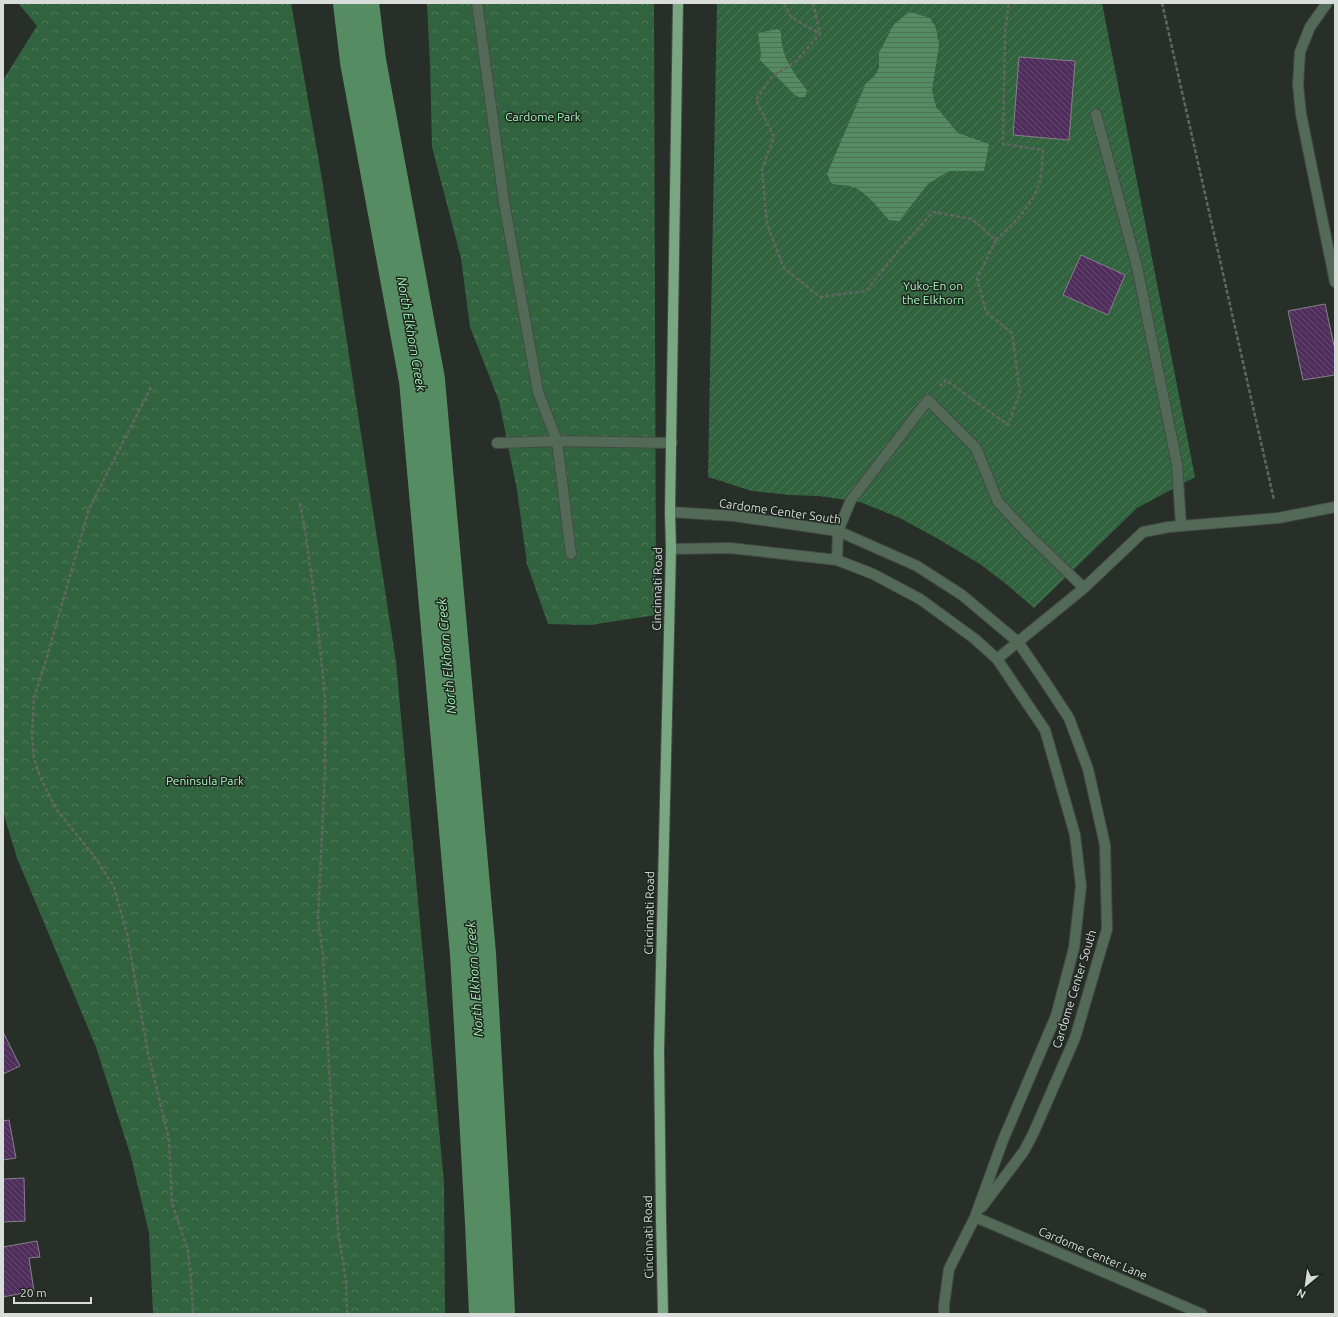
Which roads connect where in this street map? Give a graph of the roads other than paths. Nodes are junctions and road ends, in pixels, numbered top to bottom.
1 (477, 3) edge
2 (678, 3) edge
3 (1327, 3) edge
4 (1096, 114) dead end
5 (1335, 282) edge
6 (557, 441) junction
7 (672, 443) junction
8 (497, 444) dead end
9 (1335, 507) edge
10 (670, 512) junction
11 (1181, 526) junction
12 (838, 531) junction
13 (671, 549) junction
14 (571, 554) dead end
15 (837, 560) junction
16 (1084, 588) junction
17 (1018, 642) junction
18 (997, 659) junction
19 (975, 1217) junction
20 (663, 1314) edge
21 (944, 1314) edge
22 (1202, 1314) edge

1 - 6 street
2 - 7 main road, Cincinnati Road
3 - 5 street
4 - 11 street
6 - 7 street
6 - 8 street
6 - 14 street
7 - 10 main road, Cincinnati Road
9 - 11 street
10 - 12 street, Cardome Center South
10 - 13 main road, Cincinnati Road
11 - 16 street
12 - 15 street
12 - 16 street
12 - 17 street, Cardome Center South
13 - 15 street, Cardome Center South
13 - 20 main road, Cincinnati Road
15 - 18 street, Cardome Center South
16 - 17 street
17 - 18 street
17 - 19 street, Cardome Center South
18 - 19 street, Cardome Center South
19 - 21 street, Cardome Center South
19 - 22 street, Cardome Center Lane

